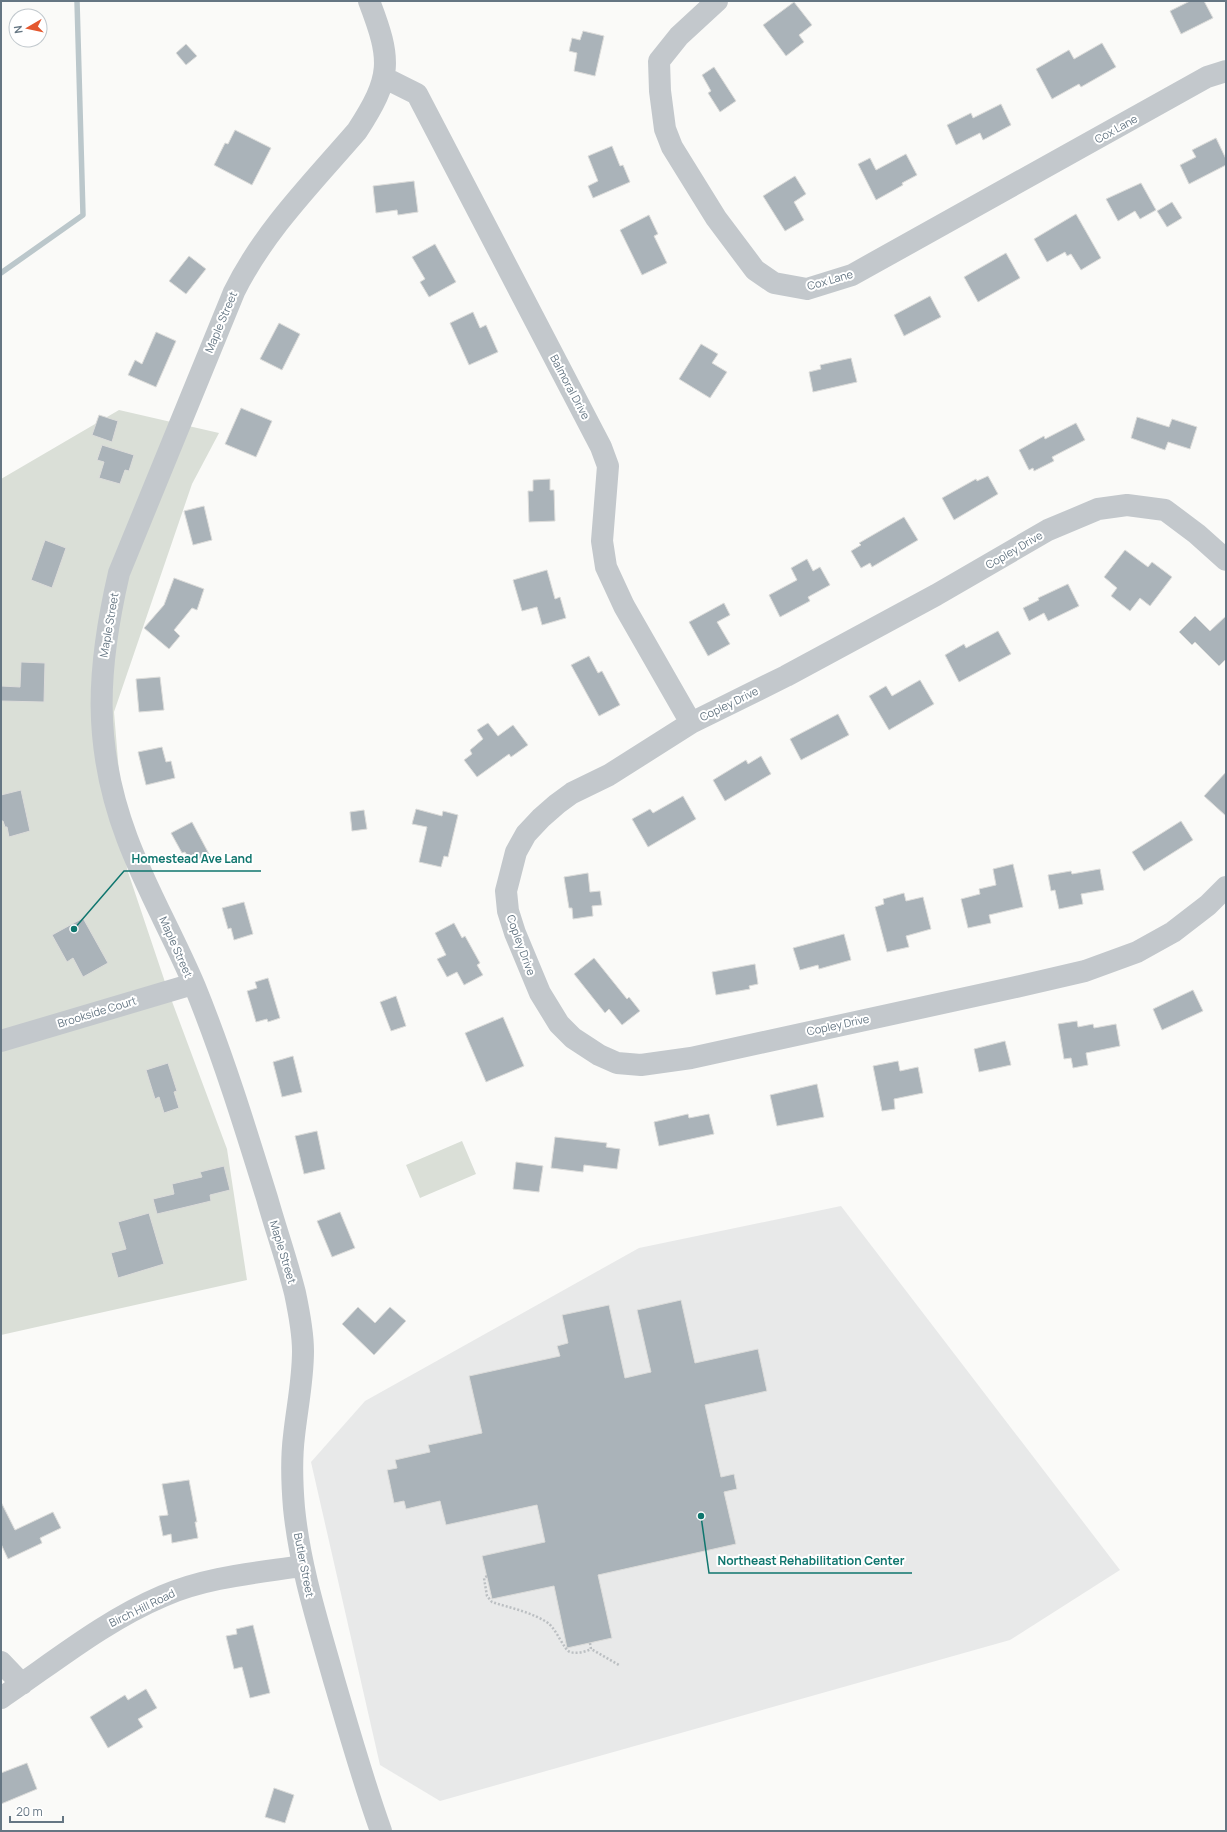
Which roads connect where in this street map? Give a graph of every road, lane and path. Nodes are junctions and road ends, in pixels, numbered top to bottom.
1 (370, 1) edge
2 (717, 1) edge
3 (1226, 71) edge
4 (385, 78) junction
5 (1226, 560) edge
6 (691, 723) junction
7 (1226, 887) edge
8 (193, 984) junction
9 (1, 1041) edge
10 (294, 1291) joint
11 (302, 1566) junction
12 (487, 1576) dead end
13 (590, 1643) dead end
14 (591, 1649) junction
15 (1, 1662) edge
16 (619, 1665) dead end
17 (22, 1684) junction
18 (1, 1698) edge
19 (368, 1794) junction
20 (365, 1831) edge
21 (381, 1831) edge

1 - 4 street, Maple Street
2 - 3 street, Cox Lane
4 - 6 street, Balmoral Drive
4 - 8 street, Maple Street
5 - 6 street, Copley Drive
6 - 7 street, Copley Drive
8 - 9 street, Brookside Court
8 - 10 street, Maple Street
10 - 11 street, Butler Street
11 - 17 street, Birch Hill Road
11 - 19 street, Butler Street
12 - 14 path
13 - 14 path
14 - 16 path
15 - 17 street
17 - 18 street, Birch Hill Road
19 - 20 street
19 - 21 street, Butler Street

